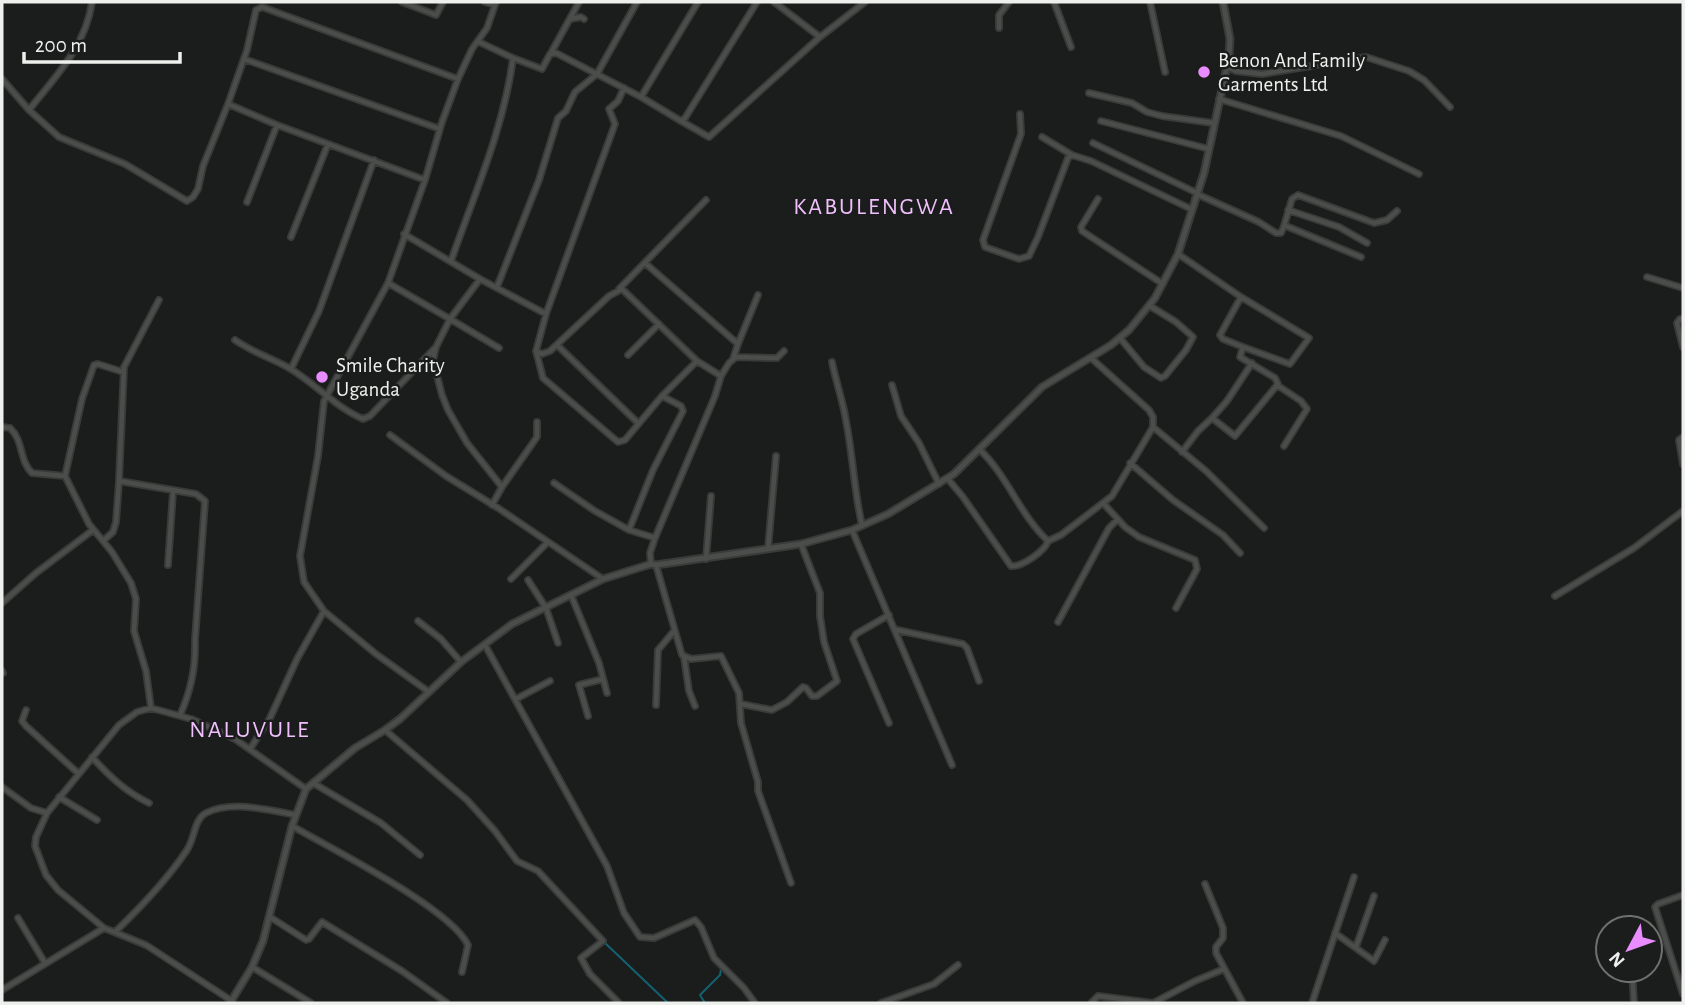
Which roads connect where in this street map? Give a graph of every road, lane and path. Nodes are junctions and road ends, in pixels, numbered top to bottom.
1 (92, 2) edge
2 (402, 2) edge
3 (443, 2) edge
4 (485, 2) edge
5 (579, 2) edge
6 (637, 2) edge
7 (698, 2) edge
8 (757, 2) edge
9 (774, 2) edge
10 (864, 2) edge
11 (1009, 2) edge
12 (1054, 2) edge
13 (1150, 2) edge
14 (1223, 2) edge
15 (495, 4) edge
16 (569, 19) junction
17 (584, 19) dead end
18 (999, 28) dead end
19 (821, 36) junction
20 (479, 41) junction
21 (1071, 47) dead end
22 (550, 54) junction
23 (513, 58) junction
24 (244, 59) junction
25 (1227, 67) junction
26 (1165, 72) dead end
27 (597, 74) junction
28 (2, 79) edge
29 (458, 79) junction
30 (624, 89) junction
31 (1089, 93) dead end
32 (640, 97) junction
33 (1218, 99) junction
34 (228, 104) junction
35 (1450, 107) dead end
36 (29, 110) junction
37 (1020, 114) dead end
38 (681, 121) junction
39 (1101, 121) dead end
40 (1213, 123) junction
41 (277, 125) junction
42 (440, 129) junction
43 (1042, 137) dead end
44 (1093, 143) dead end
45 (328, 144) junction
46 (1209, 149) junction
47 (1072, 155) junction
48 (374, 160) junction
49 (1419, 174) dead end
50 (425, 180) junction
51 (1197, 193) junction
52 (1098, 199) dead end
53 (706, 200) dead end
54 (1195, 200) junction
55 (247, 202) dead end
56 (1191, 209) junction
57 (1288, 210) junction
58 (1397, 211) dead end
59 (1284, 226) junction
60 (404, 234) junction
61 (291, 237) dead end
62 (1367, 243) dead end
63 (1178, 254) junction
64 (1362, 257) dead end
65 (451, 261) junction
66 (645, 263) junction
67 (1647, 277) dead end
68 (480, 279) junction
69 (388, 283) junction
70 (1163, 284) junction
71 (497, 287) junction
72 (1683, 288) edge
73 (618, 290) junction
74 (758, 295) dead end
75 (1241, 297) junction
76 (159, 300) dead end
77 (1150, 306) junction
78 (546, 314) junction
79 (450, 319) junction
80 (1683, 319) edge
81 (659, 324) junction
82 (1120, 338) junction
83 (235, 340) dead end
84 (738, 344) junction
85 (558, 346) junction
86 (436, 347) junction
87 (1683, 347) edge
88 (499, 348) dead end
89 (1243, 348) junction
90 (536, 351) junction
91 (784, 351) dead end
92 (628, 355) dead end
93 (1091, 358) junction
94 (733, 359) junction
95 (697, 361) junction
96 (832, 362) dead end
97 (1252, 363) junction
98 (291, 369) junction
99 (123, 372) junction
100 (721, 376) junction
101 (1278, 385) junction
102 (892, 386) dead end
103 (662, 396) junction
104 (327, 397) junction
105 (1212, 418) junction
106 (537, 422) dead end
107 (638, 423) junction
108 (2, 427) edge
109 (1153, 427) junction
110 (390, 435) dead end
111 (1683, 437) edge
112 (1284, 446) dead end
113 (979, 449) junction
114 (1182, 452) junction
115 (776, 456) dead end
116 (1130, 463) junction
117 (1683, 464) edge
118 (65, 476) junction
119 (948, 479) junction
120 (119, 481) junction
121 (554, 483) dead end
122 (939, 485) junction
123 (502, 487) junction
124 (173, 492) junction
125 (710, 496) dead end
126 (1104, 504) junction
127 (492, 505) junction
128 (1683, 512) edge
129 (1118, 519) junction
130 (862, 525) junction
131 (1264, 528) dead end
132 (93, 530) junction
133 (629, 530) junction
134 (852, 530) junction
135 (655, 538) junction
136 (103, 541) junction
137 (1048, 541) junction
138 (548, 542) junction
139 (801, 544) junction
140 (768, 549) junction
141 (1240, 552) dead end
142 (706, 559) junction
143 (167, 565) dead end
144 (653, 565) junction
145 (511, 579) dead end
146 (603, 579) junction
147 (528, 580) dead end
148 (572, 594) junction
149 (1555, 596) dead end
150 (2, 603) edge
151 (546, 608) junction
152 (1176, 608) dead end
153 (324, 611) junction
154 (889, 615) junction
155 (418, 621) dead end
156 (1058, 622) dead end
157 (896, 630) junction
158 (674, 631) junction
159 (558, 643) dead end
160 (485, 645) junction
161 (684, 657) junction
162 (461, 662) junction
163 (603, 679) junction
164 (550, 681) dead end
165 (979, 681) dead end
166 (429, 692) junction
167 (607, 693) dead end
168 (516, 699) junction
169 (741, 704) junction
170 (656, 705) dead end
171 (695, 706) dead end
172 (150, 708) junction
173 (26, 710) dead end
174 (180, 715) junction
175 (588, 716) dead end
176 (889, 723) dead end
177 (385, 730) junction
178 (250, 748) junction
179 (92, 757) junction
180 (952, 765) dead end
181 (79, 774) junction
182 (313, 783) junction
183 (2, 787) edge
184 (306, 789) junction
185 (60, 796) junction
186 (149, 803) dead end
187 (47, 813) junction
188 (296, 815) junction
189 (97, 820) dead end
190 (292, 826) junction
191 (420, 855) dead end
192 (1354, 877) dead end
193 (791, 883) dead end
194 (1205, 884) dead end
195 (1683, 895) edge
196 (1374, 896) dead end
197 (271, 917) junction
198 (18, 918) dead end
199 (104, 928) junction
200 (116, 932) junction
201 (1335, 933) junction
202 (1385, 940) dead end
203 (1356, 947) junction
204 (45, 963) junction
205 (958, 965) dead end
206 (252, 967) junction
207 (1224, 969) junction
208 (462, 972) dead end
209 (1633, 984) edge
210 (2, 990) edge
211 (907, 994) junction
212 (1683, 994) edge
213 (231, 1002) edge
214 (1092, 1002) edge
215 (311, 1003) edge
216 (447, 1003) edge
217 (619, 1003) edge
218 (755, 1003) edge
219 (881, 1003) edge
220 (908, 1003) edge
221 (1243, 1003) edge
222 (1312, 1003) edge
223 (1634, 1003) edge

1 - 36 street
2 - 3 street
4 - 15 street
5 - 16 street
6 - 27 street
7 - 32 street
8 - 38 street
9 - 19 street
10 - 19 street
11 - 18 street
12 - 21 street
13 - 26 street
14 - 25 street
15 - 20 street
16 - 17 street
16 - 22 street
19 - 38 street
20 - 23 street
20 - 29 street
22 - 23 street
22 - 27 street
23 - 65 street
24 - 29 street
24 - 34 street
24 - 42 street
25 - 33 street
25 - 35 street
27 - 30 street
27 - 71 street
28 - 36 street
29 - 42 street
30 - 32 street
30 - 78 street
31 - 40 street
32 - 38 street
33 - 40 street
33 - 49 street
34 - 36 street
34 - 41 street
37 - 47 street
39 - 46 street
40 - 46 street
41 - 45 street
41 - 55 street
42 - 50 street
43 - 47 street
44 - 51 street
45 - 48 street
45 - 61 street
46 - 51 street
47 - 56 street
48 - 50 street
48 - 98 street
50 - 60 street
51 - 54 street
52 - 70 street
53 - 66 street
54 - 56 street
54 - 59 street
56 - 63 street
57 - 58 street
57 - 59 street
57 - 62 street
59 - 64 street
60 - 65 street
60 - 69 street
63 - 70 street
63 - 75 street
65 - 68 street
66 - 73 street
66 - 84 street
67 - 72 street
68 - 71 street
68 - 79 street
69 - 79 street
69 - 104 street
70 - 77 street
71 - 78 street
73 - 81 street
73 - 85 street
74 - 84 street
75 - 89 street
75 - 89 street
76 - 99 street
77 - 82 street
77 - 82 street
78 - 90 street
79 - 86 street
79 - 88 street
80 - 87 street
81 - 92 street
81 - 95 street
82 - 93 street
83 - 98 street
84 - 94 street
85 - 90 street
85 - 107 street
86 - 104 street
86 - 123 street
89 - 97 street
90 - 107 street
91 - 94 street
93 - 109 street
93 - 113 street
94 - 100 street
95 - 100 street
95 - 103 street
96 - 130 street
97 - 101 street
97 - 105 street
98 - 104 street
99 - 118 street
99 - 120 street
100 - 135 street
101 - 105 street
101 - 112 street
102 - 122 street
103 - 107 street
103 - 133 street
104 - 153 street
105 - 114 street
106 - 123 street
108 - 118 street
109 - 114 street
109 - 116 street
110 - 127 street
111 - 117 street
113 - 119 street
113 - 137 street
114 - 131 street
115 - 140 street
116 - 126 street
116 - 141 street
118 - 132 street
119 - 122 street
119 - 137 street
120 - 124 street
120 - 136 street
121 - 133 street
122 - 130 street
123 - 127 street
124 - 143 street
124 - 174 street
125 - 142 street
126 - 129 street
126 - 137 street
127 - 138 street
128 - 149 street
129 - 152 street
129 - 156 street
130 - 134 street
132 - 136 street
132 - 150 street
133 - 135 street
134 - 139 street
134 - 154 street
135 - 144 street
136 - 172 street
138 - 145 street
138 - 146 street
139 - 140 street
139 - 169 street
140 - 142 street
142 - 144 street
144 - 146 street
144 - 158 street
146 - 148 street
147 - 151 street
148 - 151 street
148 - 163 street
151 - 159 street
151 - 160 street
153 - 166 street
153 - 178 street
154 - 157 street
154 - 176 street
155 - 162 street
157 - 165 street
157 - 180 street
158 - 161 street
158 - 170 street
160 - 162 street
160 - 168 street
161 - 169 street
161 - 171 street
162 - 166 street
163 - 167 street
163 - 175 street
164 - 168 street
166 - 177 street
168 - 218 street
169 - 193 street
172 - 174 street
172 - 179 street
173 - 181 street
174 - 178 street
177 - 182 street
177 - 217 street
178 - 184 street
179 - 181 street
179 - 186 street
181 - 185 street
182 - 184 street
182 - 191 street
183 - 187 street
184 - 188 street
185 - 187 street
185 - 189 street
187 - 199 street
188 - 190 street
188 - 200 street
190 - 197 street
190 - 208 street
192 - 201 street
194 - 207 street
195 - 212 street
196 - 203 street
197 - 206 street
197 - 216 street
198 - 204 street
199 - 200 street
199 - 204 street
200 - 213 street
201 - 203 street
201 - 222 street
202 - 203 street
204 - 210 street
205 - 211 street
206 - 213 street
206 - 215 street
207 - 214 street
207 - 221 street
209 - 223 street
211 - 219 street
211 - 220 street

